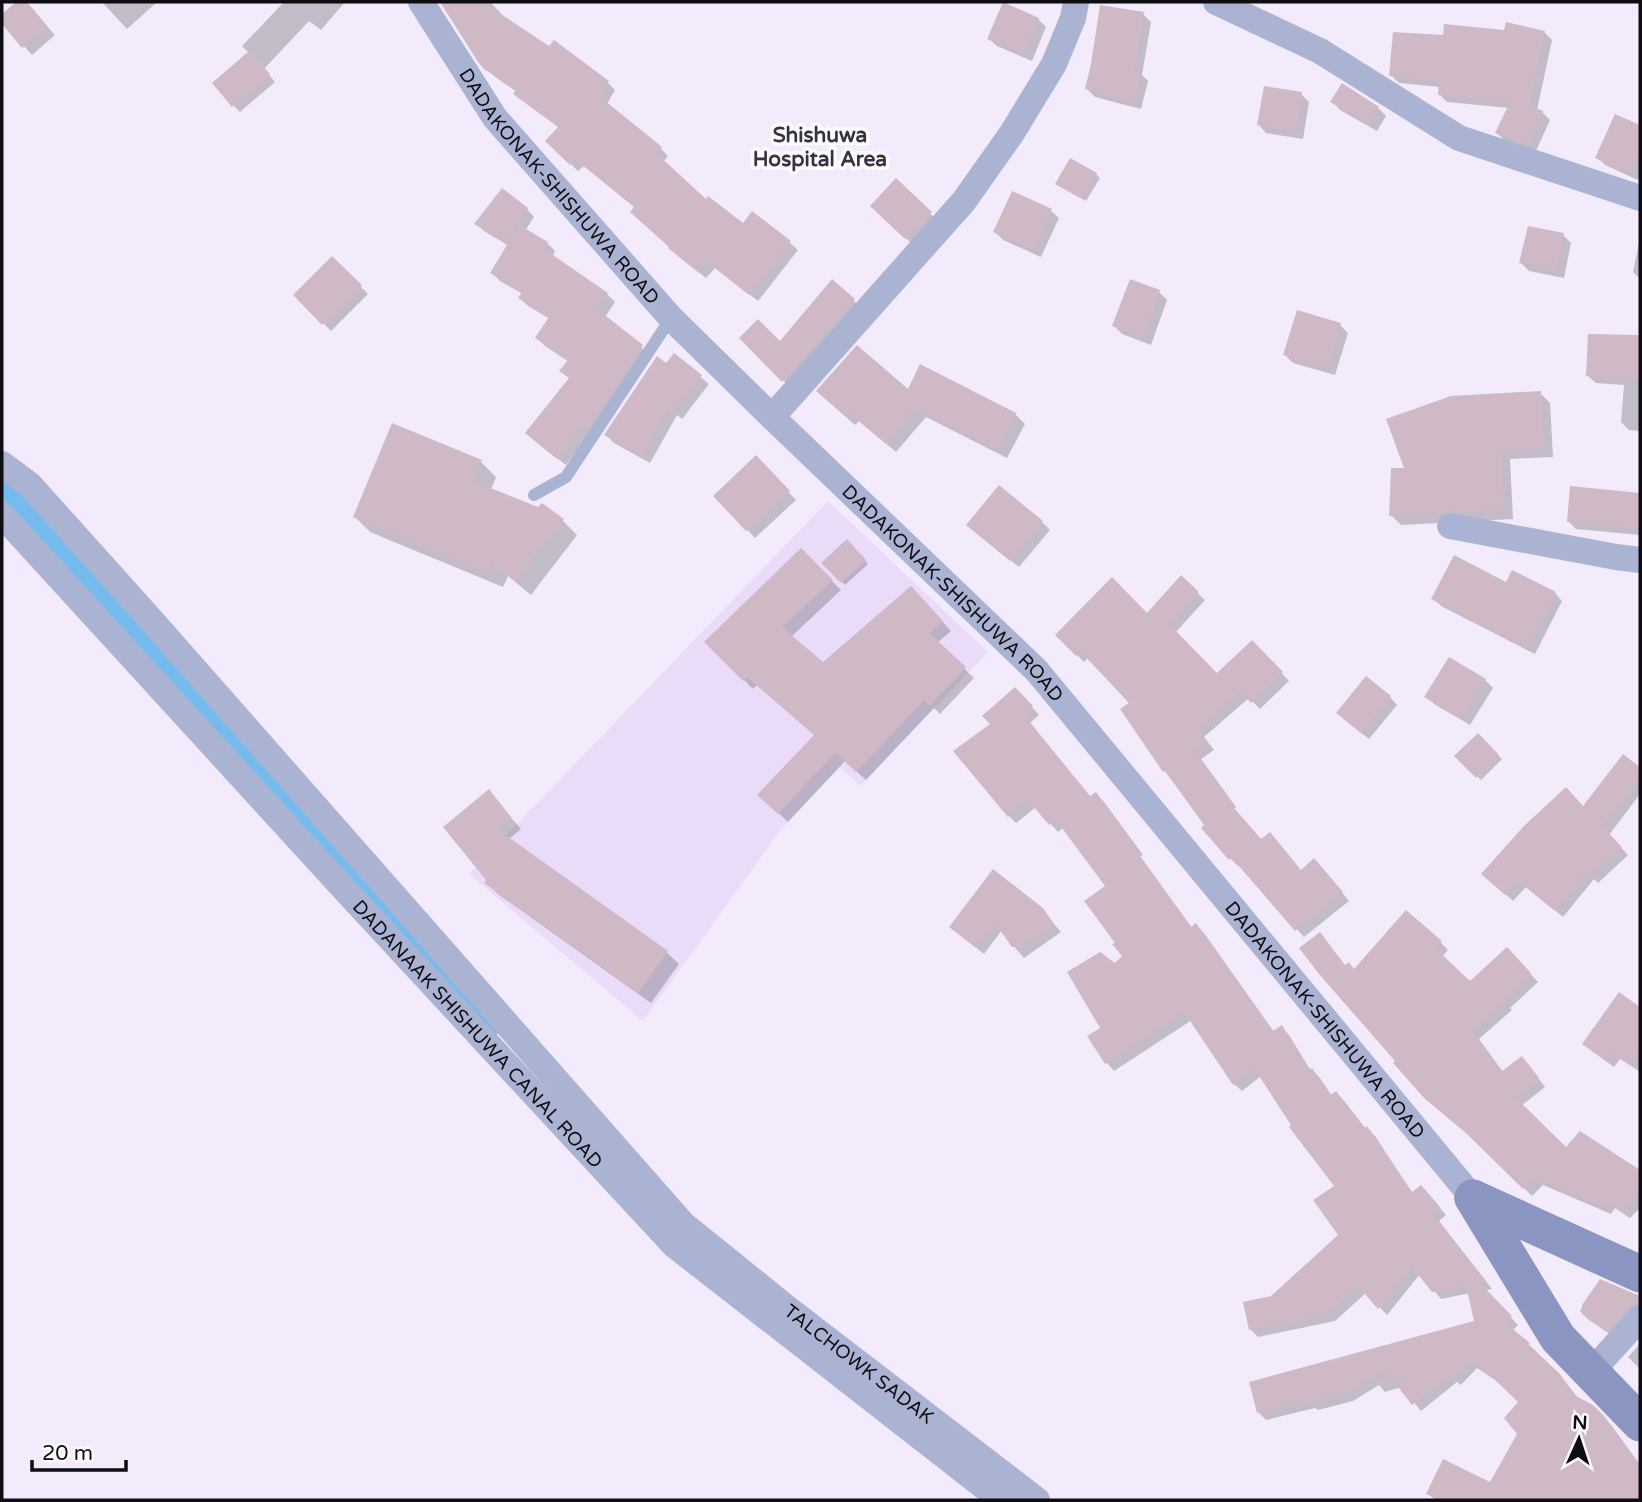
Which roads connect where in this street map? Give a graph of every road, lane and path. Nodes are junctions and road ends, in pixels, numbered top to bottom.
1 (421, 2) edge
2 (1076, 2) edge
3 (1216, 2) edge
4 (1640, 198) edge
5 (671, 318) junction
6 (772, 417) junction
7 (2, 464) edge
8 (534, 495) dead end
9 (2, 515) edge
10 (1450, 526) dead end
11 (1640, 560) edge
12 (1473, 1198) junction
13 (683, 1224) joint
14 (1640, 1274) edge
15 (1640, 1318) edge
16 (1591, 1372) junction
17 (1640, 1423) edge
18 (1001, 1500) edge
19 (1037, 1500) edge

1 - 5 street, DADAKONAK-SHISHUWA ROAD
2 - 6 street
3 - 4 street
5 - 6 street, DADAKONAK-SHISHUWA ROAD
5 - 8 lane
6 - 12 street, DADAKONAK-SHISHUWA ROAD
7 - 13 street, DADANAAK SHISHUWA CANAL ROAD
9 - 18 street, DADANAAK SHISHUWA CANAL ROAD
10 - 11 street
12 - 14 main road
12 - 16 main road
13 - 19 street, TALCHOWK SADAK
15 - 16 street
16 - 17 main road

